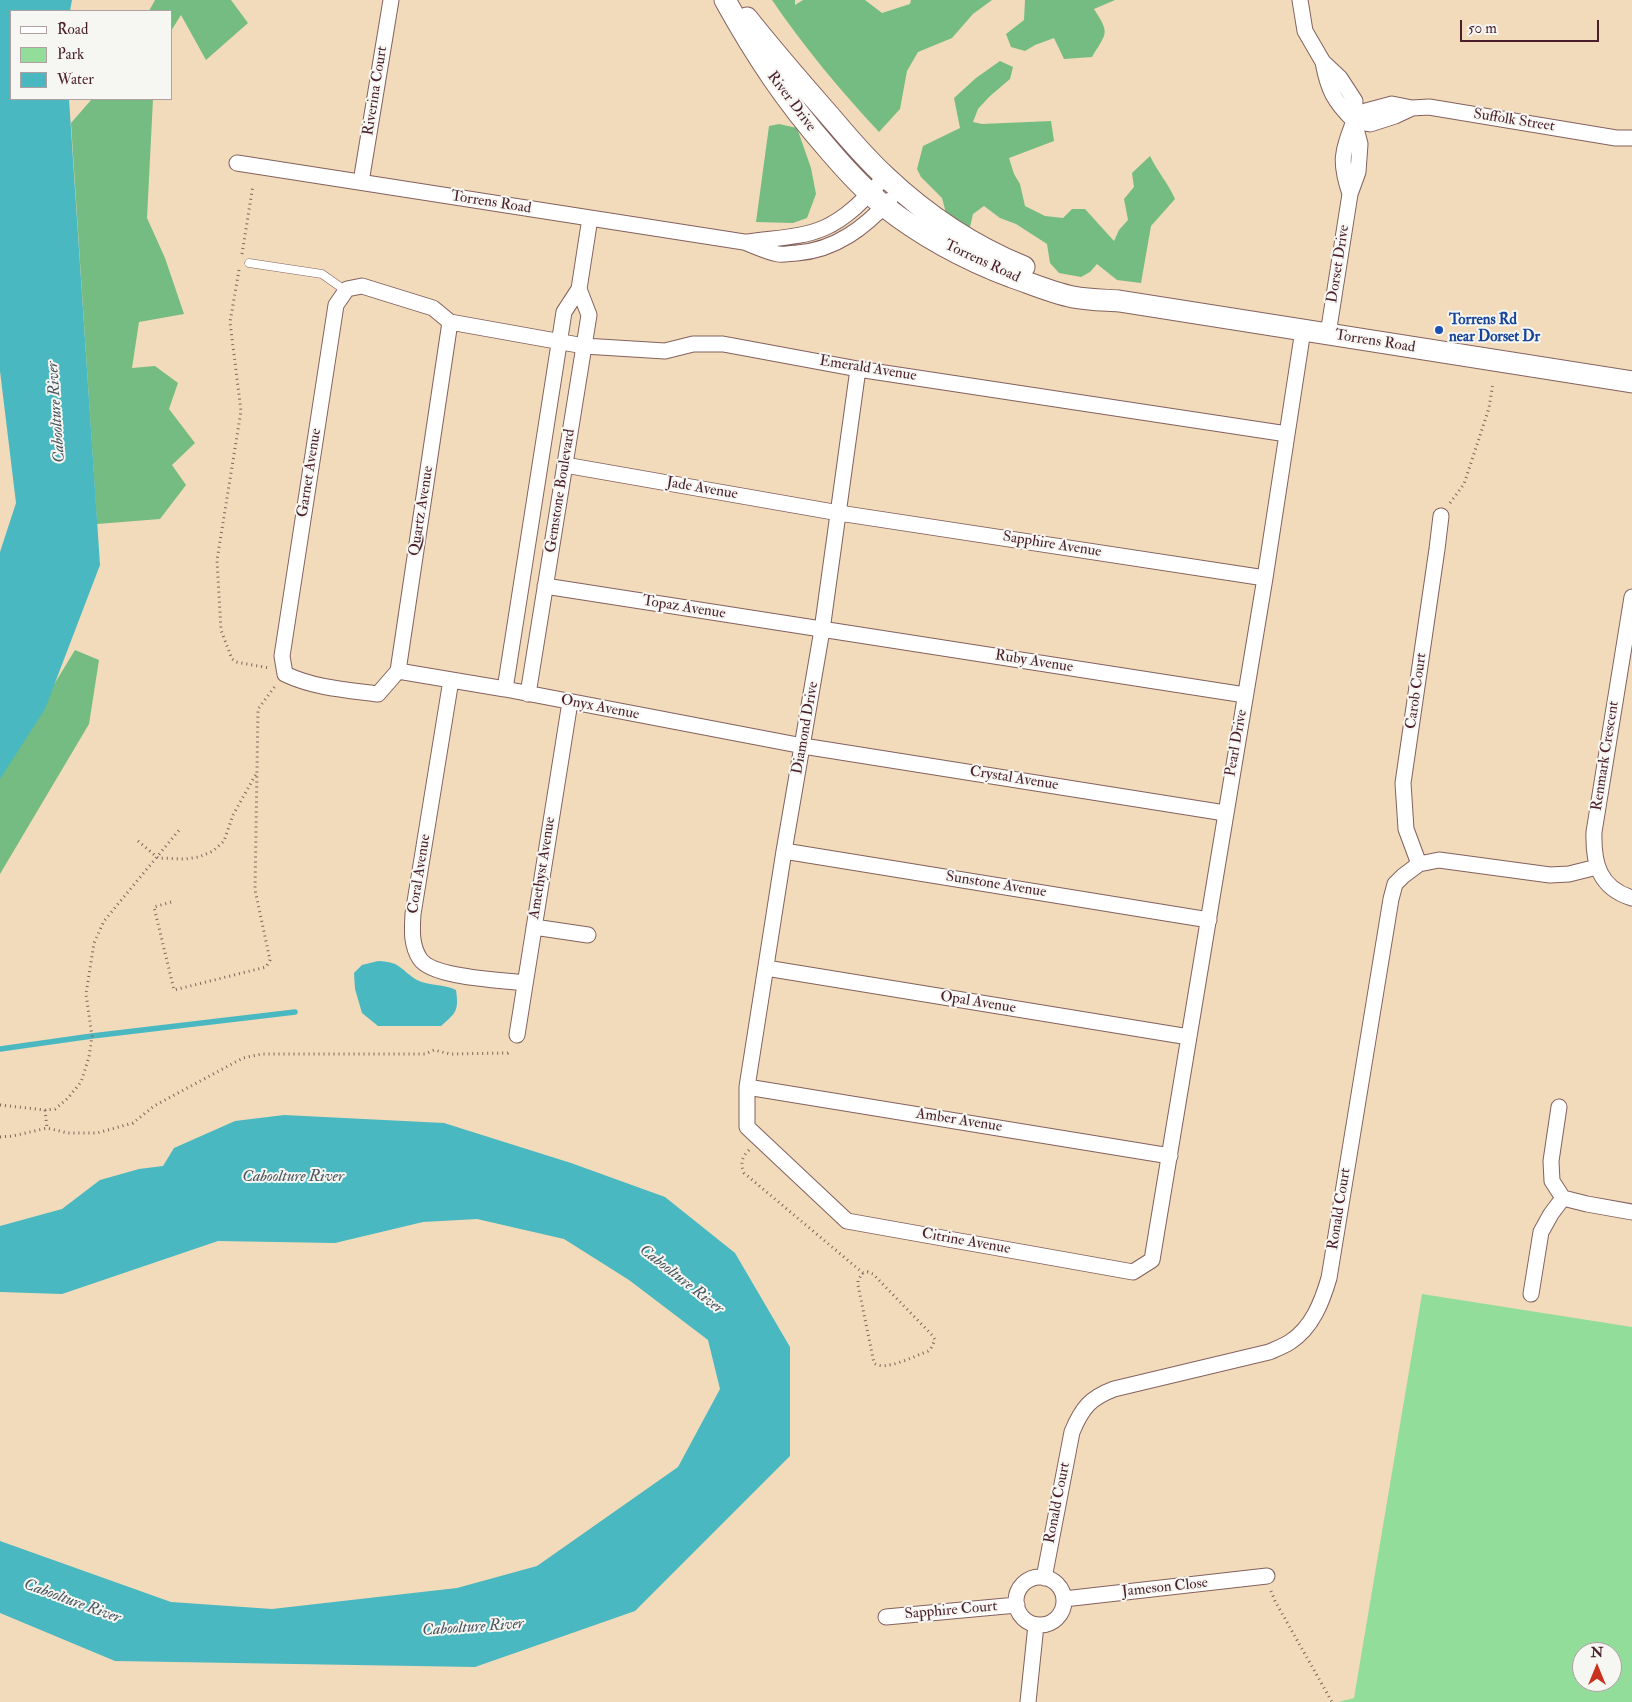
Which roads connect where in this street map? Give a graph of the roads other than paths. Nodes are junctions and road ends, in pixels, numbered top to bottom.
1 (391, 0) edge
2 (726, 0) edge
3 (733, 0) edge
4 (1300, 0) edge
5 (1354, 121) junction
6 (1616, 138) junction
7 (1632, 138) edge
8 (1632, 147) edge
9 (237, 163) dead end
10 (361, 182) junction
11 (893, 183) junction
12 (877, 200) junction
13 (590, 218) junction
14 (249, 263) dead end
15 (579, 289) junction
16 (346, 291) junction
17 (1119, 301) junction
18 (450, 322) junction
19 (1303, 330) junction
20 (1328, 334) junction
21 (559, 340) junction
22 (584, 346) junction
23 (858, 369) junction
24 (1632, 382) edge
25 (1287, 434) junction
26 (565, 465) junction
27 (839, 513) junction
28 (1441, 516) road end
29 (1265, 578) junction
30 (545, 586) junction
31 (1632, 597) edge
32 (822, 630) junction
33 (398, 671) junction
34 (451, 680) junction
35 (506, 690) junction
36 (528, 694) junction
37 (1245, 695) junction
38 (570, 702) junction
39 (803, 746) junction
40 (1225, 813) junction
41 (784, 851) junction
42 (1419, 864) junction
43 (1597, 867) junction
44 (1632, 898) edge
45 (1209, 920) junction
46 (534, 927) junction
47 (588, 935) dead end
48 (766, 968) junction
49 (524, 982) junction
50 (517, 1035) road end
51 (1189, 1037) junction
52 (747, 1087) junction
53 (1559, 1107) dead end
54 (1170, 1156) junction
55 (1563, 1198) junction
56 (1632, 1212) edge
57 (1531, 1294) dead end
58 (1267, 1576) road end
59 (1044, 1578) junction
60 (1064, 1599) junction
61 (1017, 1605) junction
62 (886, 1617) dead end
63 (1036, 1625) junction
64 (1028, 1702) edge

1 - 10 street, Riverina Court
2 - 12 main road, River Drive
3 - 11 main road, River Drive
4 - 5 street
5 - 6 street, Suffolk Street
5 - 20 street, Dorset Drive
6 - 7 street, Suffolk Street
6 - 8 street, Suffolk Street
9 - 10 street, Torrens Road
10 - 13 street, Torrens Road
11 - 12 street, Torrens Road
11 - 17 main road, Torrens Road
12 - 13 street, Torrens Road
12 - 17 main road, Torrens Road
13 - 15 street, Gemstone Boulevard
14 - 16 lane
15 - 21 street, Gemstone Boulevard
15 - 22 street, Gemstone Boulevard
16 - 18 street
16 - 33 street, Garnet Avenue
17 - 19 main road, Torrens Road
18 - 21 street, Emerald Avenue
18 - 33 street, Quartz Avenue
19 - 20 main road, Torrens Road
19 - 25 street, Pearl Drive
20 - 24 main road, Torrens Road
21 - 22 street, Emerald Avenue
21 - 35 street, Gemstone Boulevard
22 - 23 street, Emerald Avenue
22 - 26 street, Gemstone Boulevard
23 - 25 street, Emerald Avenue
23 - 27 street, Diamond Drive
25 - 29 street, Pearl Drive
26 - 27 street, Jade Avenue
26 - 30 street, Gemstone Boulevard
27 - 29 street, Sapphire Avenue
27 - 32 street, Diamond Drive
28 - 42 street, Carob Court
29 - 37 street, Pearl Drive
30 - 32 street, Topaz Avenue
30 - 36 street, Gemstone Boulevard
31 - 43 street, Renmark Crescent
32 - 37 street, Ruby Avenue
32 - 39 street, Diamond Drive
33 - 34 street, Onyx Avenue
34 - 35 street, Onyx Avenue
34 - 49 street, Coral Avenue
35 - 36 street, Onyx Avenue
36 - 38 street, Onyx Avenue
37 - 40 street, Pearl Drive
38 - 39 street, Onyx Avenue
38 - 46 street, Amethyst Avenue
39 - 40 street, Crystal Avenue
39 - 41 street, Diamond Drive
40 - 45 street, Pearl Drive
41 - 45 street, Sunstone Avenue
41 - 48 street, Diamond Drive
42 - 43 street
42 - 59 street, Ronald Court
43 - 44 street, Renmark Crescent
45 - 51 street, Pearl Drive
46 - 47 street
46 - 49 street, Amethyst Avenue
48 - 51 street, Opal Avenue
48 - 52 street, Diamond Drive
49 - 50 street, Amethyst Avenue
51 - 54 street, Pearl Drive
52 - 54 street, Amber Avenue
52 - 54 street, Citrine Avenue
53 - 55 street
55 - 56 street
55 - 57 street
58 - 60 street, Jameson Close
59 - 60 street
59 - 61 street
60 - 63 street
61 - 62 street, Sapphire Court
61 - 63 street
63 - 64 street

